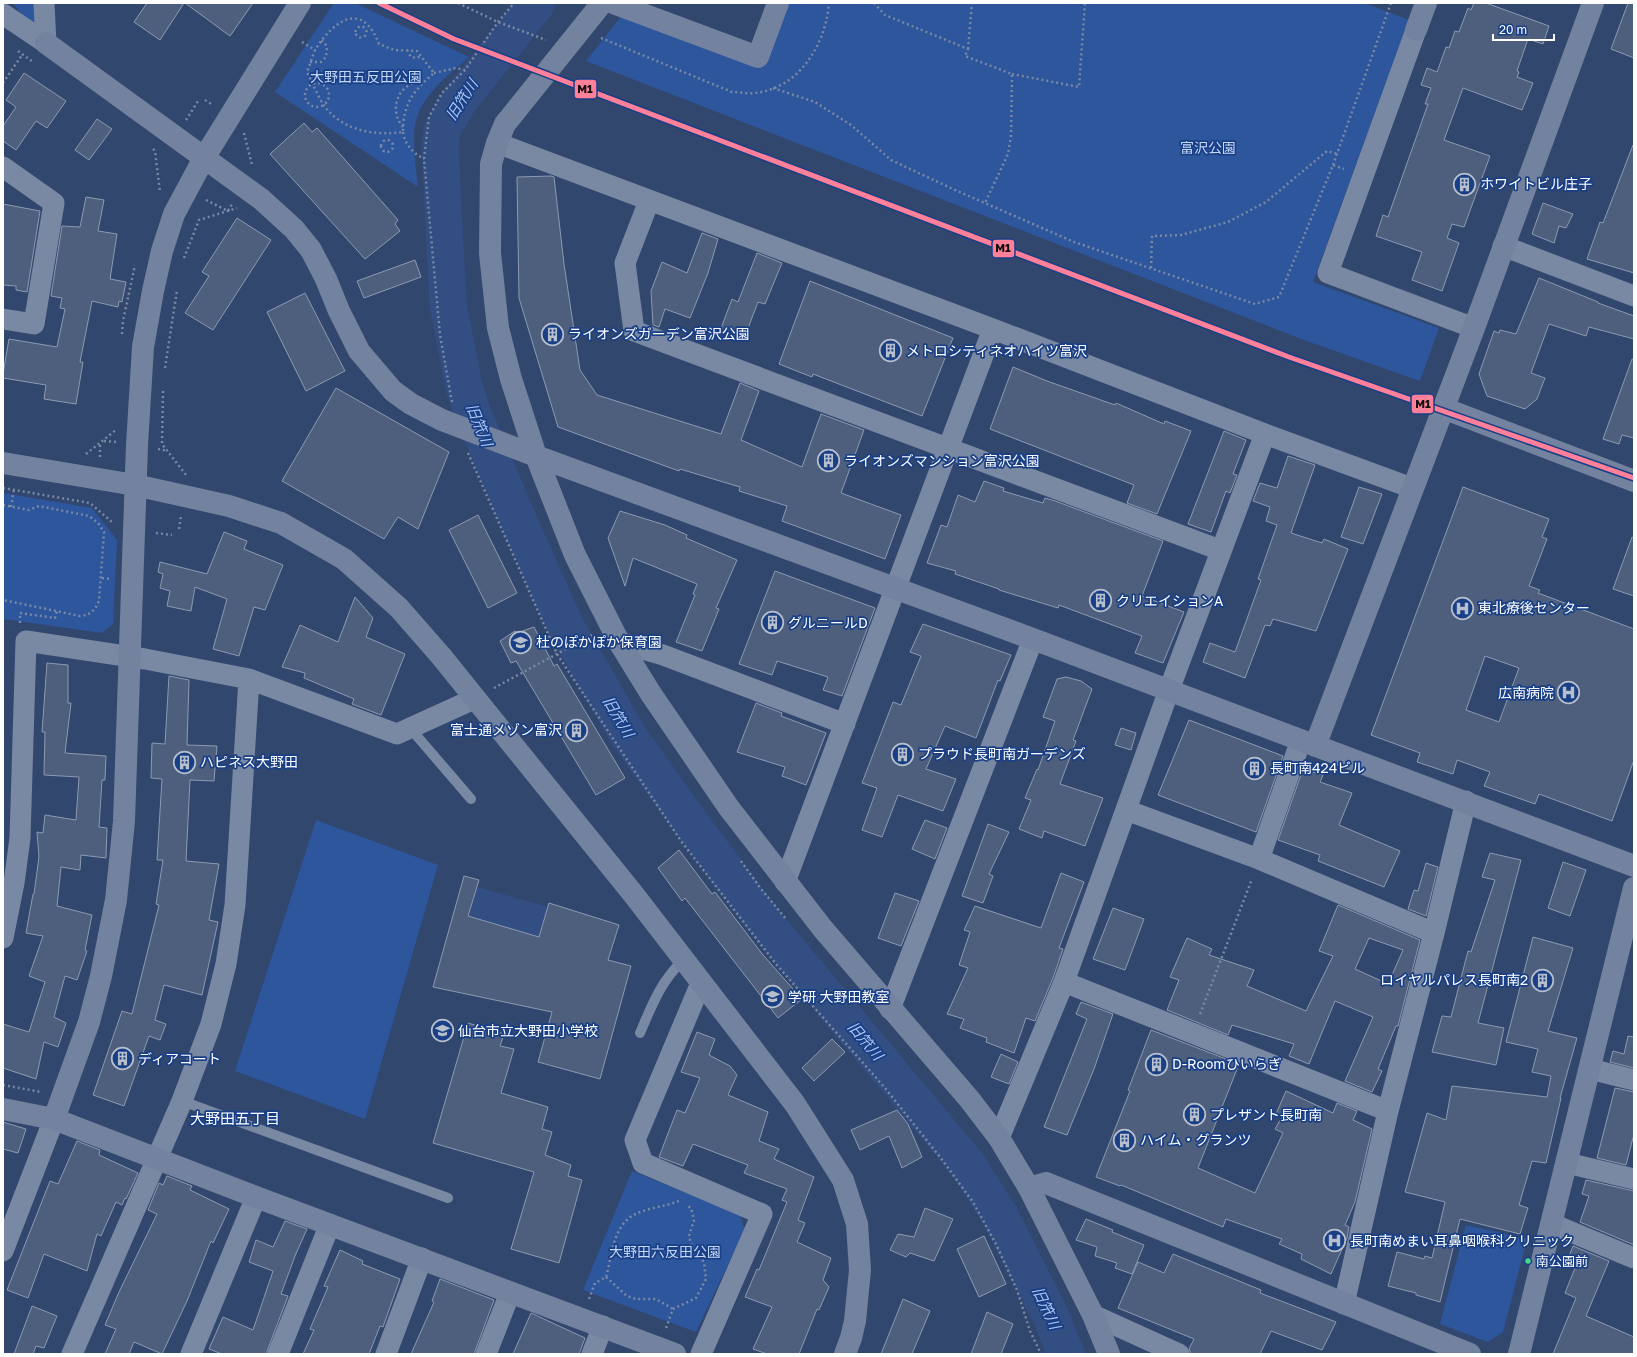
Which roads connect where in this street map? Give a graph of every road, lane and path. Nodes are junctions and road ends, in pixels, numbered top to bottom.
1 (44, 3) edge
2 (300, 3) edge
3 (458, 3) edge
4 (514, 3) edge
5 (602, 3) edge
6 (613, 3) edge
7 (778, 3) edge
8 (874, 3) edge
9 (972, 3) edge
10 (1085, 3) edge
11 (1391, 3) edge
12 (1426, 3) edge
13 (1593, 3) edge
14 (3, 14) edge
15 (366, 22) junction
16 (498, 22) junction
17 (364, 27) junction
18 (1416, 30) joint
19 (544, 39) dead end
20 (321, 40) junction
21 (302, 42) dead end
22 (46, 43) junction
23 (968, 49) junction
24 (16, 50) dead end
25 (315, 50) junction
26 (407, 50) junction
27 (22, 55) junction
28 (421, 56) junction
29 (310, 62) junction
30 (39, 66) dead end
31 (465, 70) junction
32 (434, 73) junction
33 (1012, 74) junction
34 (422, 82) junction
35 (3, 83) edge
36 (313, 84) junction
37 (773, 88) dead end
38 (324, 104) junction
39 (403, 127) junction
40 (403, 132) junction
41 (387, 134) junction
42 (386, 140) junction
43 (497, 143) junction
44 (149, 146) dead end
45 (1337, 154) junction
46 (204, 158) junction
47 (424, 159) junction
48 (1333, 165) junction
49 (3, 167) edge
50 (1362, 177) junction
51 (158, 196) dead end
52 (649, 201) junction
53 (986, 203) junction
54 (243, 206) dead end
55 (1503, 246) junction
56 (136, 260) dead end
57 (183, 260) dead end
58 (1151, 268) junction
59 (179, 282) dead end
60 (1634, 296) edge
61 (3, 319) edge
62 (1474, 328) junction
63 (993, 329) junction
64 (122, 336) dead end
65 (165, 369) dead end
66 (164, 383) dead end
67 (1443, 408) junction
68 (453, 410) dead end
69 (118, 429) dead end
70 (1264, 434) junction
71 (948, 449) junction
72 (468, 452) dead end
73 (80, 453) dead end
74 (536, 456) junction
75 (3, 463) edge
76 (1634, 481) edge
77 (135, 485) junction
78 (3, 488) edge
79 (1412, 488) junction
80 (14, 490) junction
81 (183, 496) junction
82 (3, 505) edge
83 (11, 507) junction
84 (180, 529) dead end
85 (134, 532) junction
86 (172, 535) dead end
87 (1220, 550) junction
88 (896, 589) junction
89 (3, 600) edge
90 (57, 610) junction
91 (20, 624) dead end
92 (587, 638) dead end
93 (1033, 639) junction
94 (619, 642) junction
95 (557, 654) junction
96 (130, 656) junction
97 (249, 679) junction
98 (1169, 690) junction
99 (481, 695) junction
100 (845, 724) junction
101 (410, 728) junction
102 (1308, 743) junction
103 (471, 799) dead end
104 (1466, 801) junction
105 (1126, 810) junction
106 (1259, 860) junction
107 (1634, 866) edge
108 (785, 882) junction
109 (1634, 888) edge
110 (1434, 933) junction
111 (3, 938) edge
112 (1628, 944) edge
113 (683, 960) junction
114 (1064, 982) junction
115 (701, 983) junction
116 (890, 1009) junction
117 (640, 1033) dead end
118 (1193, 1033) junction
119 (1590, 1069) junction
120 (1634, 1080) edge
121 (182, 1101) junction
122 (3, 1109) edge
123 (1388, 1111) junction
124 (54, 1119) junction
125 (999, 1138) junction
126 (156, 1158) junction
127 (1567, 1163) junction
128 (1634, 1179) edge
129 (1029, 1188) junction
130 (256, 1197) junction
131 (448, 1198) dead end
132 (330, 1224) junction
133 (1552, 1224) junction
134 (3, 1252) edge
135 (422, 1258) junction
136 (1634, 1258) edge
137 (606, 1277) junction
138 (510, 1293) junction
139 (589, 1299) dead end
140 (1344, 1304) junction
141 (673, 1308) junction
142 (1093, 1315) junction
143 (603, 1326) junction
144 (666, 1328) dead end
145 (72, 1354) edge
146 (191, 1354) edge
147 (278, 1354) edge
148 (386, 1354) edge
149 (486, 1354) edge
150 (592, 1354) edge
151 (675, 1354) edge
152 (701, 1354) edge
153 (845, 1354) edge
154 (1040, 1354) edge
155 (1109, 1354) edge
156 (1179, 1354) edge
157 (1470, 1354) edge
158 (1519, 1354) edge

1 - 22 street
2 - 46 street
3 - 16 path
4 - 16 path
5 - 43 street
6 - 7 street
8 - 23 path
9 - 23 path
10 - 33 path
11 - 45 path
12 - 18 street
13 - 55 street
14 - 22 street
15 - 17 path
15 - 20 path
15 - 26 path
16 - 19 path
16 - 31 path
17 - 17 path
18 - 50 street
20 - 25 path
20 - 29 path
21 - 25 path
22 - 46 street
23 - 33 path
24 - 27 path
25 - 29 path
26 - 28 path
26 - 28 path
27 - 30 path
27 - 35 path
28 - 32 path
29 - 36 path
31 - 32 path
31 - 47 path
32 - 34 path
33 - 53 path
34 - 39 path
34 - 39 path
36 - 38 path
36 - 38 path
36 - 38 path
37 - 53 path
38 - 41 path
39 - 40 path
40 - 41 path
40 - 47 path
41 - 42 path
42 - 42 path
43 - 52 street
43 - 74 street
44 - 51 path
45 - 48 path
45 - 58 path
46 - 74 street
46 - 77 street
47 - 68 path
48 - 50 path
48 - 58 path
49 - 61 street
50 - 62 street
52 - 63 street
52 - 71 street
53 - 58 path
54 - 57 path
55 - 60 street
55 - 62 street
56 - 64 path
59 - 65 path
62 - 67 street
63 - 70 street
63 - 71 street
66 - 81 path
67 - 76 street
67 - 79 street
69 - 73 path
70 - 79 street
70 - 87 street
71 - 87 street
71 - 88 street
72 - 95 path
74 - 88 street
74 - 94 street
75 - 77 street
77 - 81 street
77 - 85 street
78 - 80 path
79 - 102 street
80 - 83 path
80 - 85 path
81 - 84 path
81 - 99 street
82 - 83 path
83 - 90 path
85 - 86 path
85 - 96 street
87 - 98 street
88 - 93 street
88 - 100 street
89 - 90 path
90 - 91 path
92 - 95 path
93 - 98 street
93 - 116 street
94 - 100 street
94 - 108 street
95 - 99 path
95 - 154 path
96 - 97 street
96 - 111 street
96 - 124 street
97 - 101 street
97 - 121 street
98 - 102 street
98 - 105 street
99 - 101 street
99 - 113 street
100 - 108 street
101 - 103 lane
102 - 104 street
102 - 106 street
104 - 107 street
104 - 110 street
105 - 106 street
105 - 114 street
106 - 110 street
106 - 118 path
108 - 116 street
109 - 112 street
110 - 123 street
112 - 119 street
113 - 115 street
113 - 117 lane
114 - 118 street
114 - 125 street
115 - 152 street
115 - 153 street
116 - 125 street
118 - 123 street
119 - 120 street
119 - 127 street
121 - 126 street
121 - 131 lane
122 - 124 street
123 - 140 street
124 - 126 street
124 - 134 street
125 - 129 street
126 - 130 street
126 - 145 street
127 - 128 street
127 - 133 street
129 - 140 street
129 - 142 street
130 - 132 street
130 - 146 street
132 - 135 street
132 - 147 street
133 - 136 street
133 - 158 street
135 - 138 street
135 - 148 street
137 - 139 path
137 - 141 path
137 - 141 path
138 - 143 street
138 - 149 street
140 - 157 street
141 - 144 path
142 - 155 street
142 - 156 street
143 - 150 street
143 - 151 street

